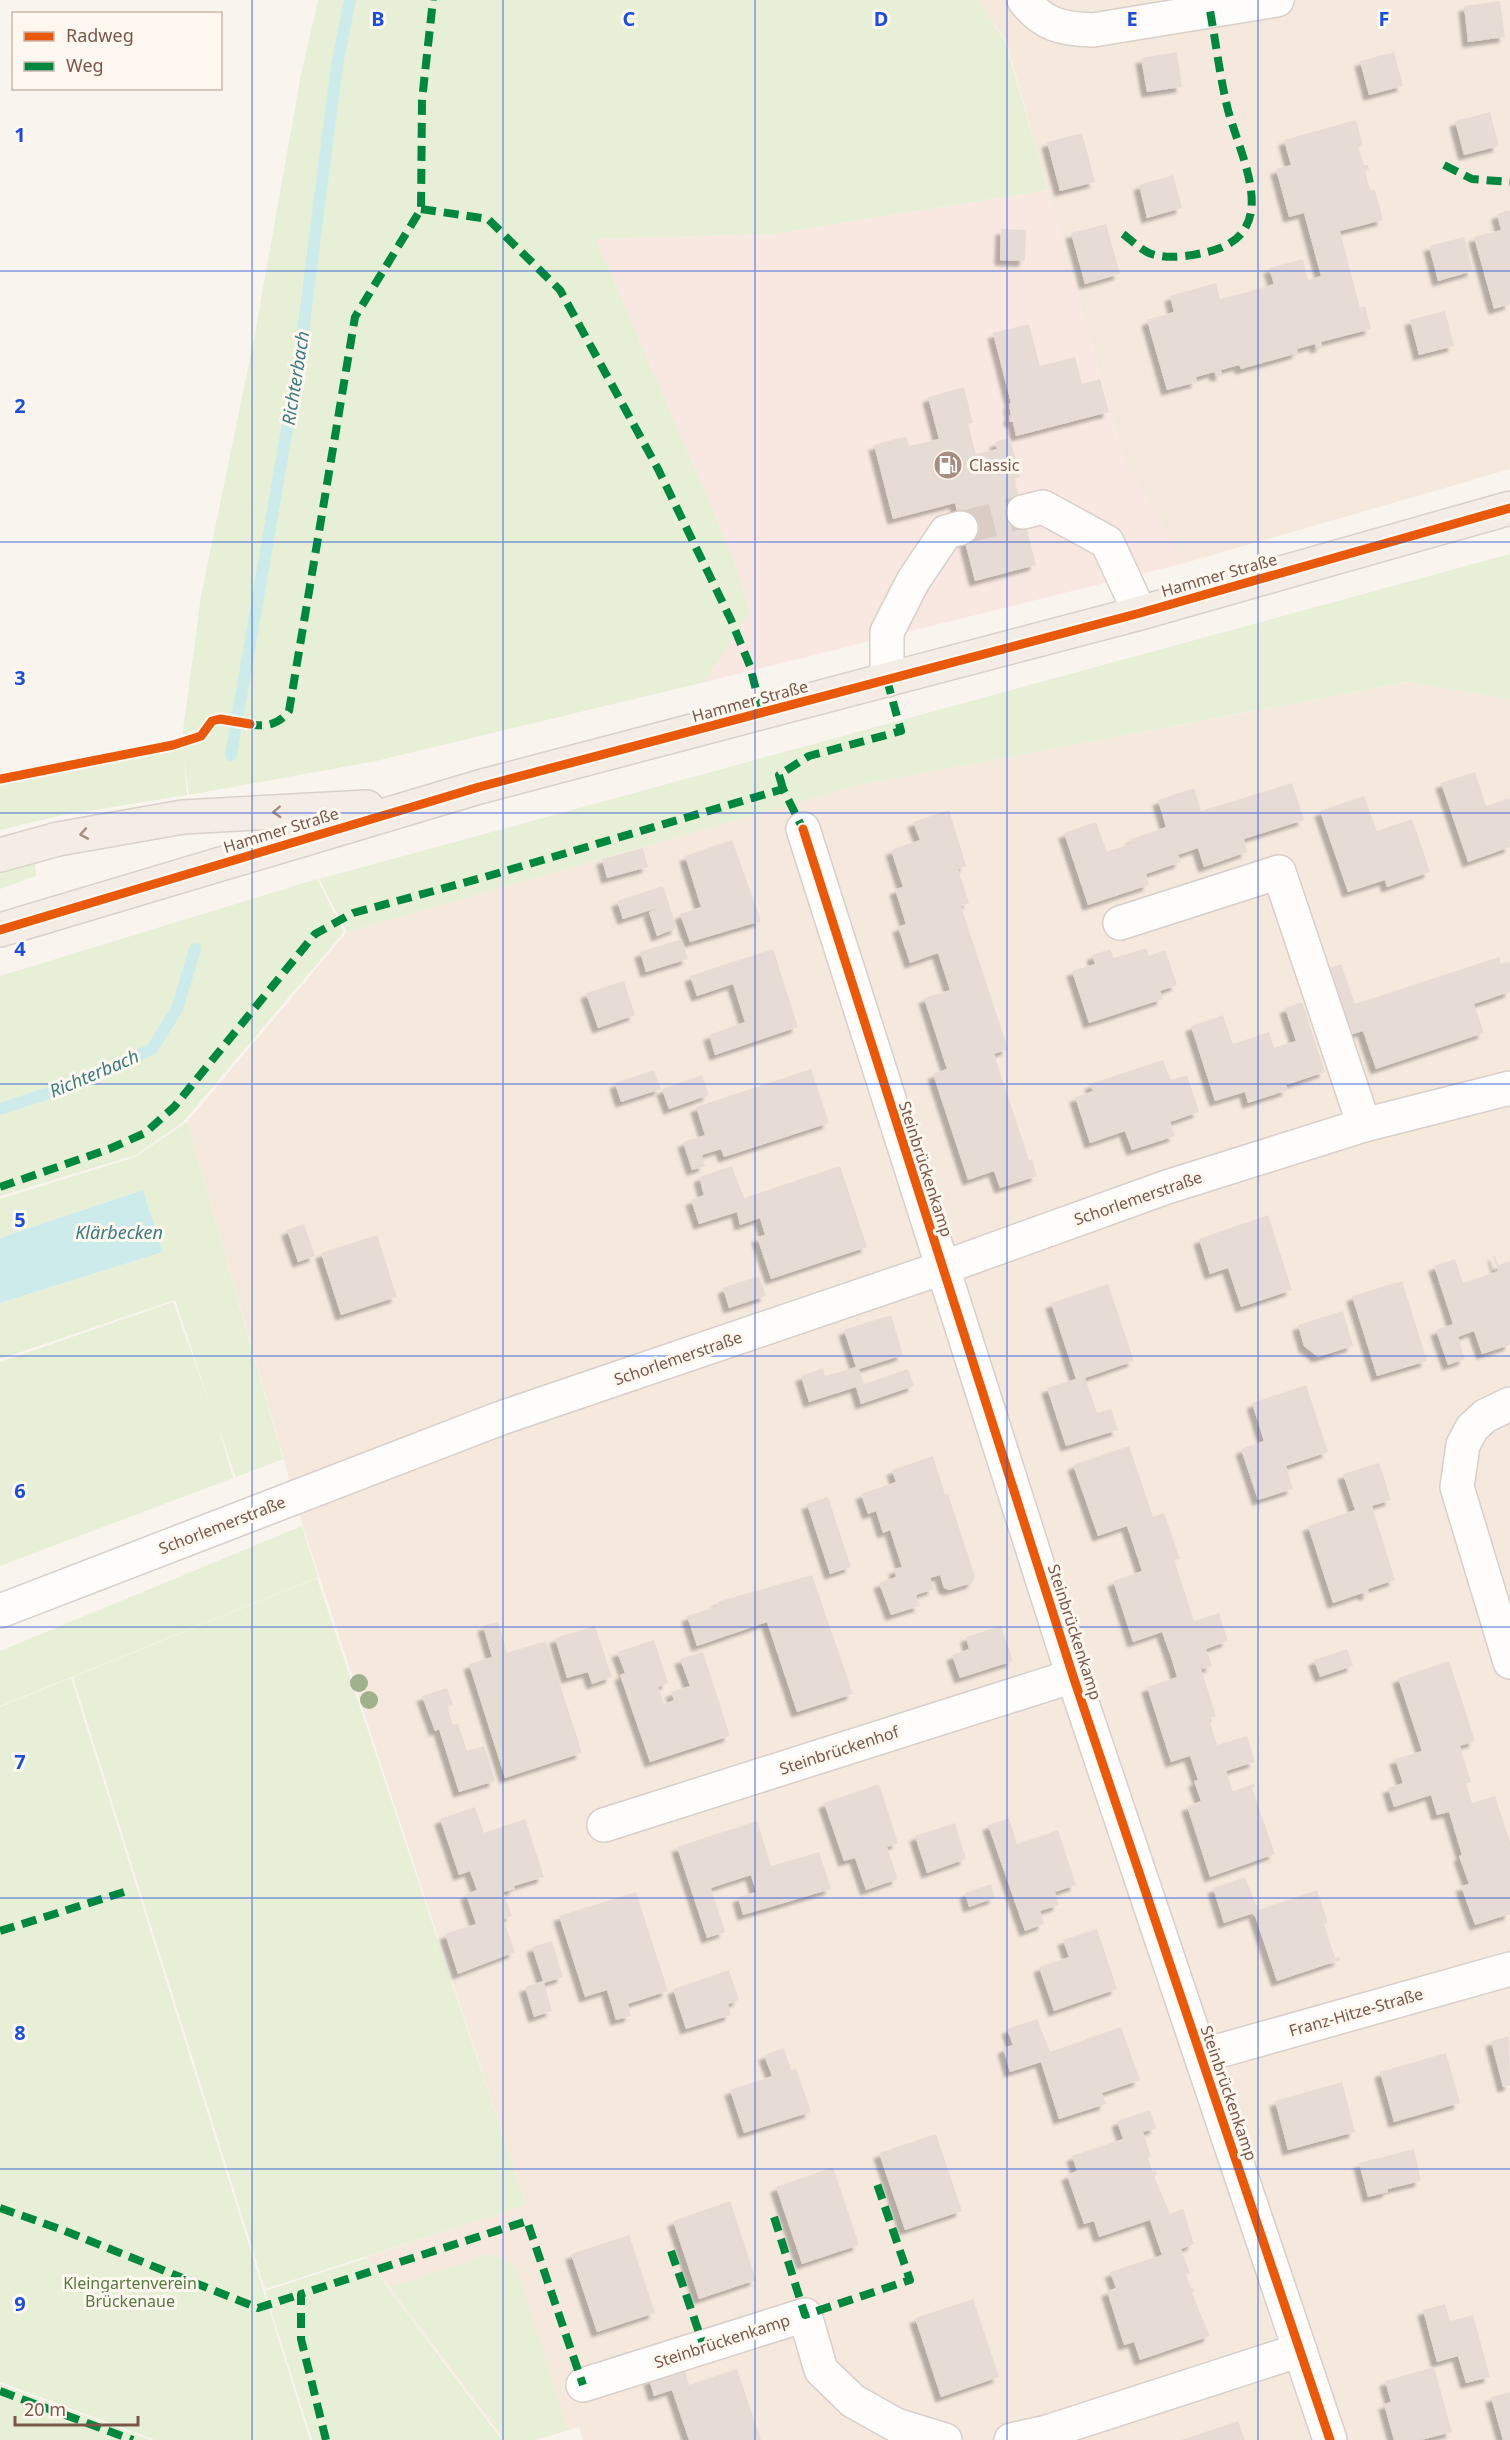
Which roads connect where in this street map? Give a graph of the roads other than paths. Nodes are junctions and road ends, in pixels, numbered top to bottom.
1 (1024, 0) edge
2 (1276, 0) edge
3 (1510, 508) edge
4 (1023, 512) tunnel mouth
5 (961, 528) tunnel mouth
6 (1140, 612) junction
7 (887, 680) junction
8 (420, 804) junction
9 (803, 830) dead end
10 (0, 855) edge
11 (1120, 922) dead end
12 (0, 930) edge
13 (1510, 1088) edge
14 (1364, 1125) junction
15 (942, 1268) junction
16 (1510, 1404) edge
17 (0, 1611) edge
18 (1510, 1662) edge
19 (1073, 1676) junction
20 (604, 1825) dead end
21 (1510, 1969) edge
22 (1201, 2056) junction
23 (1300, 2350) junction
24 (583, 2385) dead end
25 (945, 2440) edge
26 (1011, 2440) edge
27 (1330, 2440) edge

1 - 2 street
3 - 6 main road, Hammer Straße
4 - 6 street
5 - 7 street
6 - 7 main road, Hammer Straße
7 - 8 main road, Hammer Straße
8 -> 10 main road
8 - 12 main road, Hammer Straße
9 - 15 street, Steinbrückenkamp
11 - 14 street
13 - 14 street, Schorlemerstraße
14 - 15 street, Schorlemerstraße
15 - 17 street, Schorlemerstraße
15 - 19 street, Steinbrückenkamp
16 - 18 street
19 - 20 street, Steinbrückenhof
19 - 22 street, Steinbrückenkamp
21 - 22 street, Franz-Hitze-Straße
22 - 23 street, Steinbrückenkamp
23 - 26 street
23 - 27 street, Steinbrückenkamp
24 - 25 street, Steinbrückenkamp

